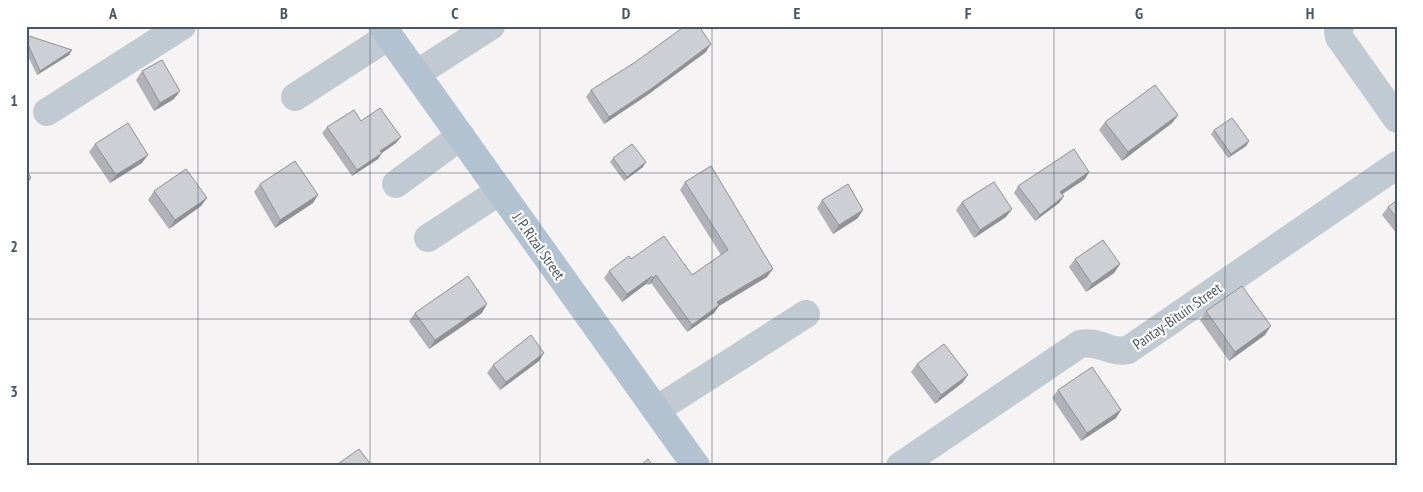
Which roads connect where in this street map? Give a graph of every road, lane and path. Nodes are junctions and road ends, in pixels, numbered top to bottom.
1 (182, 26) edge
2 (491, 26) edge
3 (1340, 26) edge
4 (386, 31) edge
5 (416, 74) junction
6 (295, 97) dead end
7 (47, 112) dead end
8 (1397, 119) edge
9 (461, 136) junction
10 (1397, 165) edge
11 (396, 184) dead end
12 (500, 191) junction
13 (428, 238) dead end
14 (806, 314) dead end
15 (656, 410) junction
16 (696, 466) edge
17 (900, 466) edge

1 - 7 street
2 - 5 street
3 - 8 street
4 - 5 main road, J. P. Rizal Street
4 - 6 street
5 - 9 main road, J. P. Rizal Street
9 - 11 street
9 - 12 main road, J. P. Rizal Street
10 - 17 street, Pantay-Bituin Street
12 - 13 street
12 - 15 main road, J. P. Rizal Street
14 - 15 street
15 - 16 main road, J. P. Rizal Street

